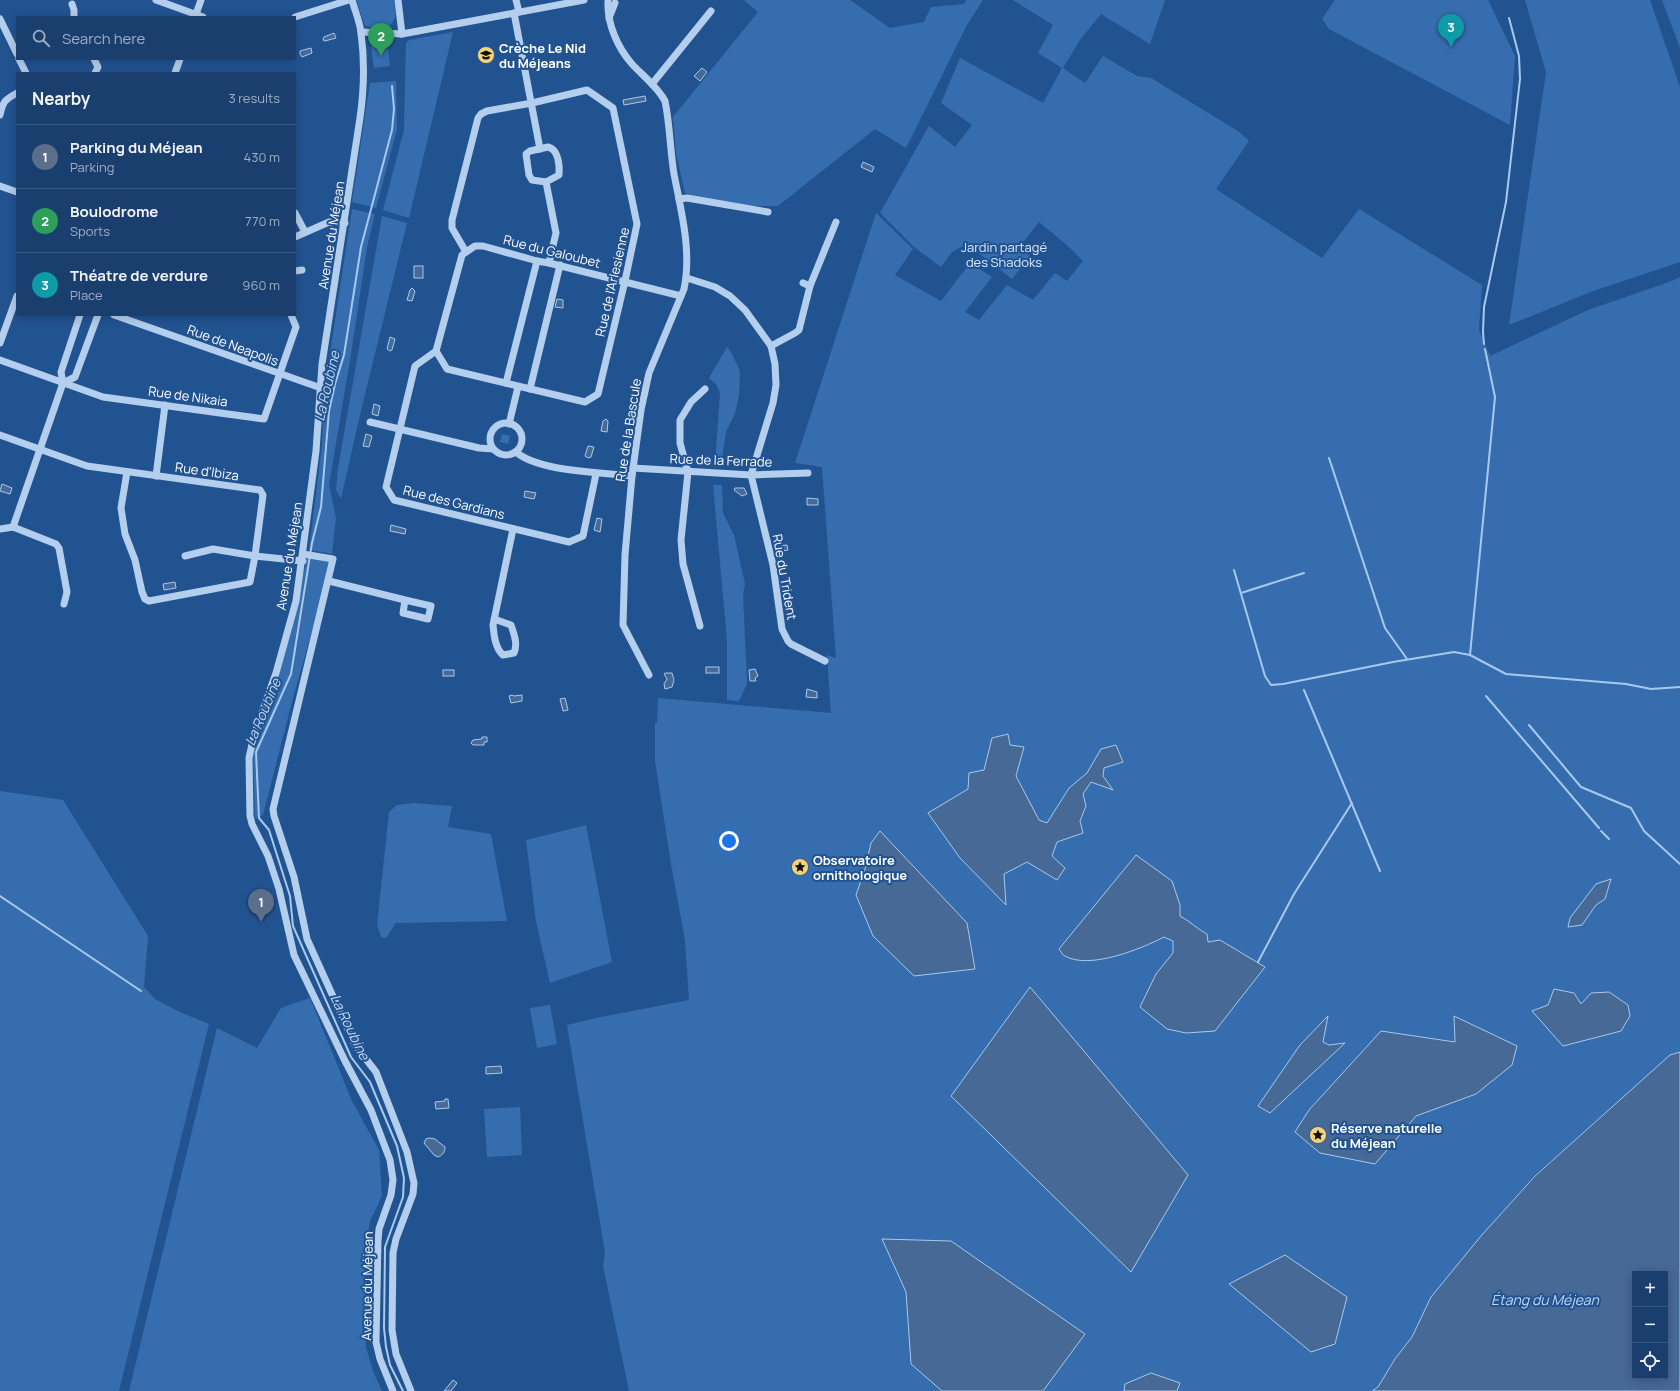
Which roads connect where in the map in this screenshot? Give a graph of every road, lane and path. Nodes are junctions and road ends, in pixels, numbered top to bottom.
1 (156, 0) edge
2 (201, 0) edge
3 (349, 0) edge
4 (352, 0) edge
5 (400, 0) edge
6 (516, 0) edge
7 (584, 0) edge
8 (611, 1) edge
9 (72, 4) dead end
10 (711, 11) dead end
11 (517, 13) junction
12 (74, 16) edge
13 (195, 16) edge
14 (296, 17) edge
15 (0, 19) edge
16 (361, 32) junction
17 (402, 34) junction
18 (16, 52) edge
19 (20, 60) edge
20 (94, 60) edge
21 (180, 60) edge
22 (26, 72) edge
23 (96, 72) edge
24 (175, 72) edge
25 (652, 84) junction
26 (16, 94) edge
27 (532, 103) junction
28 (0, 116) edge
29 (540, 149) junction
30 (546, 182) junction
31 (0, 186) edge
32 (16, 192) edge
33 (679, 199) junction
34 (768, 212) dead end
35 (296, 215) edge
36 (836, 222) dead end
37 (345, 223) junction
38 (305, 232) junction
39 (296, 236) edge
40 (466, 252) junction
41 (537, 261) junction
42 (549, 262) junction
43 (560, 266) junction
44 (687, 278) junction
45 (625, 281) junction
46 (803, 283) dead end
47 (810, 286) junction
48 (681, 296) junction
49 (16, 299) edge
50 (80, 316) edge
51 (98, 316) edge
52 (117, 316) edge
53 (291, 316) edge
54 (0, 343) edge
55 (771, 346) junction
56 (436, 351) junction
57 (0, 360) edge
58 (280, 374) junction
59 (63, 383) junction
60 (506, 383) junction
61 (518, 387) junction
62 (321, 388) junction
63 (530, 389) junction
64 (705, 389) dead end
65 (165, 405) junction
66 (370, 422) dead end
67 (509, 424) junction
68 (400, 429) junction
69 (0, 435) edge
70 (493, 448) junction
71 (40, 449) junction
72 (516, 452) junction
73 (633, 468) junction
74 (127, 472) junction
75 (688, 472) junction
76 (808, 473) dead end
77 (596, 474) junction
78 (751, 475) junction
79 (156, 476) junction
80 (632, 476) junction
81 (13, 527) junction
82 (0, 529) edge
83 (513, 529) junction
84 (185, 556) dead end
85 (255, 556) junction
86 (303, 557) junction
87 (329, 581) junction
88 (405, 600) dead end
89 (64, 604) dead end
90 (494, 618) junction
91 (700, 626) dead end
92 (825, 661) dead end
93 (649, 675) dead end
94 (393, 1391) edge
95 (411, 1391) edge

1 - 13 street
2 - 13 street
3 - 14 street
4 - 16 street, Avenue du Méjean
5 - 17 street
6 - 11 street
7 - 11 street
8 - 25 street, Rue de la Bascule
9 - 12 street
10 - 25 street
11 - 17 street
11 - 27 street
15 - 18 street
16 - 17 street
16 - 37 street, Avenue du Méjean
19 - 22 street
20 - 23 street
21 - 24 street
25 - 33 street, Rue de la Bascule
26 - 28 street
27 - 29 street
27 - 40 street, Rue de l'Arlesienne
27 - 45 street, Rue de l'Arlesienne
29 - 30 street
29 - 30 street
30 - 42 street
31 - 32 street
33 - 34 street
33 - 44 street, Rue de la Bascule
35 - 38 street
36 - 47 street
37 - 38 street
37 - 62 street, Avenue du Méjean
38 - 39 street
40 - 41 street, Rue du Galoubet
40 - 56 street
41 - 42 street, Rue du Galoubet
41 - 60 street
42 - 43 street, Rue du Galoubet
43 - 45 street, Rue du Galoubet
43 - 63 street
44 - 48 street, Rue de la Bascule
44 - 55 street
45 - 48 street, Rue du Galoubet
45 - 63 street, Rue de l'Arlesienne
46 - 47 street
47 - 55 street
48 - 73 street, Rue de la Bascule
49 - 54 street
50 - 59 street
51 - 59 street
52 - 58 street, Rue de Neapolis
53 - 58 street
55 - 78 street
56 - 60 street, Rue de l'Arlesienne
56 - 68 street, Rue des Gardians
57 - 59 street, Rue de Nikaia
58 - 62 street, Rue de Neapolis
58 - 65 street, Rue de Nikaia
59 - 65 street, Rue de Nikaia
59 - 71 street
60 - 61 street, Rue de l'Arlesienne
61 - 63 street, Rue de l'Arlesienne
61 - 67 street
62 - 86 street, Avenue du Méjean
64 - 75 street
65 - 79 street
66 - 68 street
67 - 70 street
67 - 72 street
68 - 70 street
68 - 83 street, Rue des Gardians
69 - 71 street, Rue d'Ibiza
70 - 72 street
71 - 74 street, Rue d'Ibiza
71 - 81 street
72 - 77 street
73 - 75 street, Rue de la Ferrade
73 - 80 street, Rue de la Bascule
74 - 79 street, Rue d'Ibiza
74 - 85 street
75 - 78 street, Rue de la Ferrade
75 - 91 street
76 - 78 street, Rue de la Ferrade
77 - 80 street
77 - 83 street, Rue des Gardians
78 - 92 street, Rue du Trident
79 - 85 street, Rue d'Ibiza
80 - 93 street, Rue de la Bascule
81 - 82 street
81 - 89 street
83 - 90 street
84 - 85 street
85 - 86 street
86 - 87 street
86 - 94 street, Avenue du Méjean
87 - 88 street
87 - 95 street
90 - 90 street

